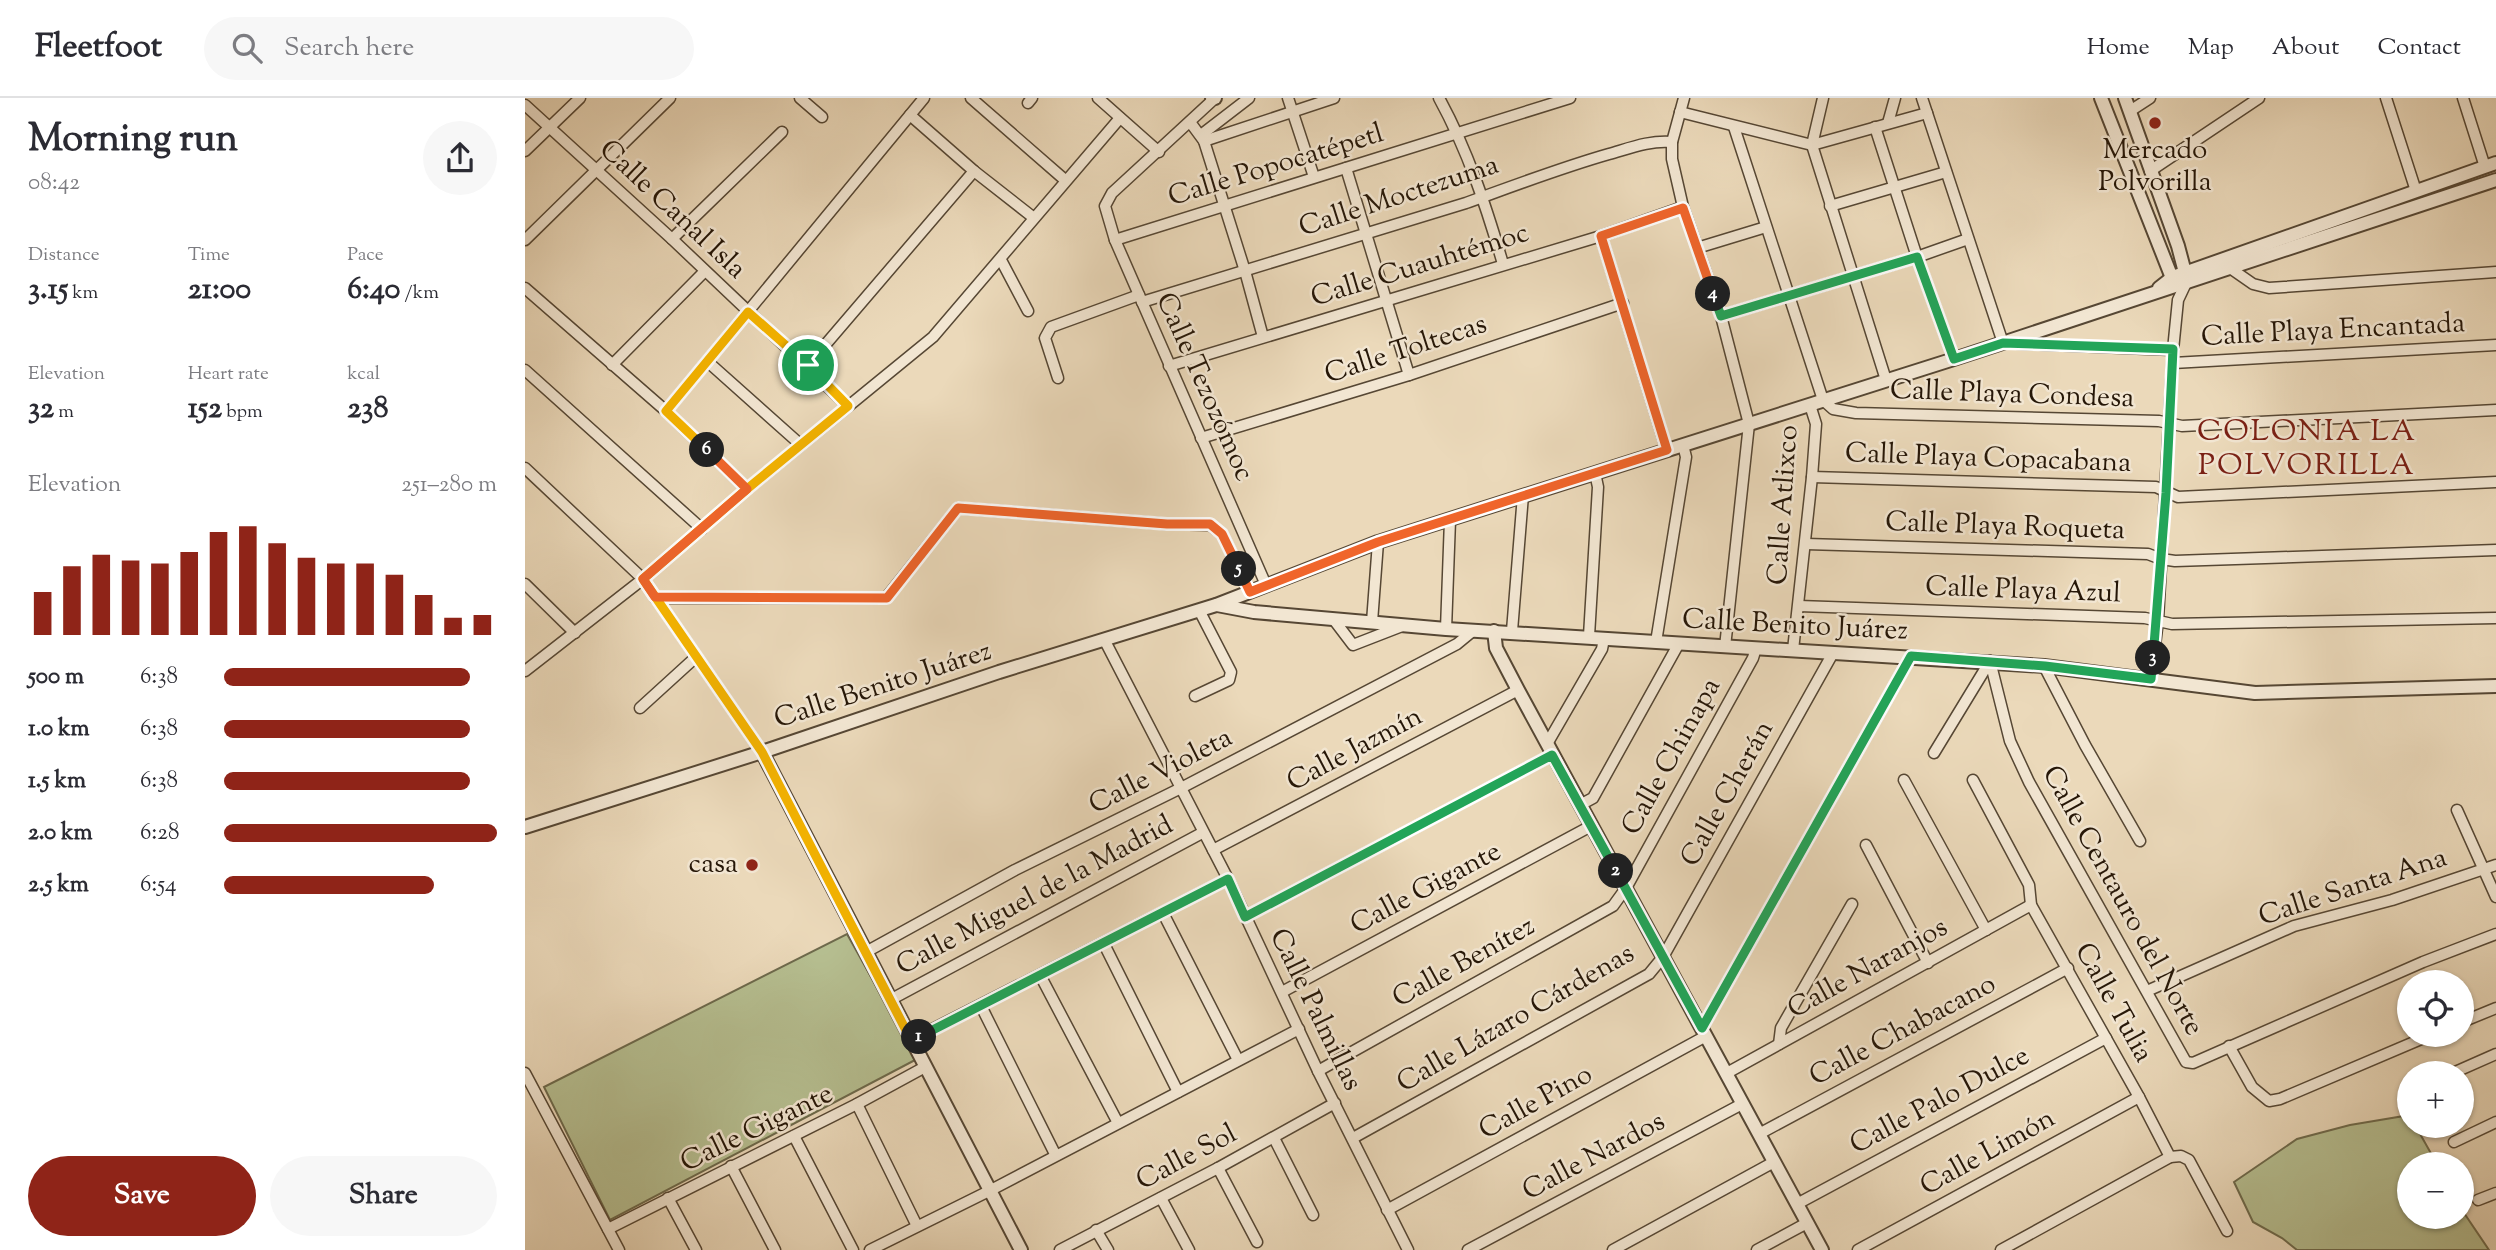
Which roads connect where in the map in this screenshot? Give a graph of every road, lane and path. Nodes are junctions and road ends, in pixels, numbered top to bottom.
1 (580, 98) edge
2 (670, 98) edge
3 (800, 98) edge
4 (924, 98) edge
5 (971, 98) edge
6 (1098, 98) edge
7 (1214, 98) edge
8 (1249, 98) edge
9 (1289, 98) edge
10 (1334, 98) edge
11 (1439, 98) edge
12 (1570, 98) edge
13 (1684, 98) edge
14 (1823, 98) edge
15 (1895, 98) edge
16 (1922, 98) edge
17 (2101, 98) edge
18 (2125, 98) edge
19 (2150, 98) edge
20 (2259, 98) edge
21 (2386, 98) edge
22 (2463, 98) edge
23 (525, 105) edge
24 (2130, 111) junction
25 (1293, 112) junction
26 (1680, 112) junction
27 (1927, 113) junction
28 (910, 116) junction
29 (822, 117) dead end
30 (1120, 118) junction
31 (1190, 122) junction
32 (1888, 123) junction
33 (1734, 127) junction
34 (1875, 127) junction
35 (549, 128) junction
36 (782, 132) dead end
37 (1458, 133) junction
38 (1202, 138) junction
39 (1672, 142) junction
40 (1812, 145) junction
41 (525, 151) edge
42 (1159, 152) junction
43 (2490, 165) edge
44 (1346, 168) junction
45 (597, 171) junction
46 (974, 171) junction
47 (2150, 171) junction
48 (1946, 172) junction
49 (1314, 177) junction
50 (1065, 180) junction
51 (2496, 180) edge
52 (1895, 187) junction
53 (2416, 191) junction
54 (1483, 197) junction
55 (1831, 206) junction
56 (2395, 206) junction
57 (1223, 207) junction
58 (1683, 208) junction
59 (1034, 218) junction
60 (1766, 227) junction
61 (1366, 232) junction
62 (1601, 236) junction
63 (672, 239) junction
64 (1968, 239) junction
65 (525, 240) edge
66 (1115, 240) junction
67 (2294, 240) junction
68 (1697, 248) junction
69 (1917, 257) junction
70 (1001, 260) junction
71 (1503, 264) junction
72 (2230, 268) junction
73 (705, 271) junction
74 (1245, 271) junction
75 (2496, 272) edge
76 (1853, 275) junction
77 (2187, 277) junction
78 (2173, 281) junction
79 (525, 288) edge
80 (1788, 295) junction
81 (1140, 298) junction
82 (1386, 300) junction
83 (2178, 300) junction
84 (1623, 303) junction
85 (1028, 311) dead end
86 (748, 312) junction
87 (1721, 316) junction
88 (1263, 337) junction
89 (2003, 343) junction
90 (2496, 345) edge
91 (2173, 349) junction
92 (1954, 359) junction
93 (708, 362) junction
94 (2173, 363) junction
95 (612, 365) junction
96 (808, 365) junction
97 (1169, 366) junction
98 (525, 370) edge
99 (1409, 375) junction
100 (1058, 379) dead end
101 (1885, 380) junction
102 (1823, 400) junction
103 (1810, 405) junction
104 (848, 406) junction
105 (2496, 410) edge
106 (666, 411) junction
107 (1749, 424) junction
108 (2170, 425) junction
109 (1201, 438) junction
110 (801, 445) junction
111 (1683, 445) junction
112 (1667, 450) junction
113 (525, 468) edge
114 (1595, 473) junction
115 (1812, 477) junction
116 (2496, 482) edge
117 (747, 489) junction
118 (2166, 493) junction
119 (1523, 495) junction
120 (1450, 520) junction
121 (702, 529) junction
122 (1378, 542) junction
123 (1806, 544) junction
124 (2496, 550) edge
125 (2161, 559) junction
126 (643, 579) junction
127 (525, 584) edge
128 (1266, 585) junction
129 (1250, 592) junction
130 (655, 597) junction
131 (1216, 605) junction
132 (1799, 606) junction
133 (1199, 610) junction
134 (2496, 618) edge
135 (1334, 620) junction
136 (2158, 620) junction
137 (1372, 622) junction
138 (1405, 625) junction
139 (1446, 629) junction
140 (1474, 630) junction
141 (1494, 631) junction
142 (1512, 631) junction
143 (575, 633) junction
144 (1589, 636) junction
145 (1604, 639) junction
146 (1105, 641) junction
147 (1656, 642) junction
148 (1678, 645) junction
149 (1725, 647) junction
150 (1756, 648) junction
151 (1793, 650) junction
152 (1833, 653) junction
153 (1911, 656) junction
154 (696, 657) junction
155 (1990, 661) junction
156 (2045, 666) junction
157 (525, 671) edge
158 (2151, 679) junction
159 (2496, 686) edge
160 (1518, 690) junction
161 (1195, 696) dead end
162 (640, 708) dead end
163 (1550, 749) junction
164 (762, 752) junction
165 (1934, 753) dead end
166 (1904, 780) dead end
167 (1973, 780) dead end
168 (1181, 788) junction
169 (1580, 805) junction
170 (2457, 810) dead end
171 (1591, 826) junction
172 (525, 827) edge
173 (1202, 833) junction
174 (2140, 841) dead end
175 (1866, 845) dead end
176 (1213, 850) junction
177 (2496, 865) edge
178 (2484, 870) junction
179 (1228, 879) junction
180 (1626, 888) junction
181 (2496, 897) edge
182 (1852, 904) dead end
183 (2031, 905) junction
184 (1163, 913) junction
185 (1245, 917) junction
186 (1986, 930) junction
187 (2496, 934) edge
188 (1104, 944) junction
189 (866, 951) junction
190 (1663, 957) junction
191 (1928, 963) junction
192 (2068, 968) junction
193 (1040, 975) junction
194 (2147, 991) junction
195 (1282, 992) junction
196 (890, 1000) junction
197 (981, 1006) junction
198 (2496, 1008) edge
199 (2474, 1017) edge
200 (1299, 1029) junction
201 (1704, 1032) junction
202 (2106, 1038) junction
203 (911, 1040) junction
204 (1779, 1044) junction
205 (2229, 1046) junction
206 (2402, 1047) edge
207 (2496, 1054) edge
208 (1238, 1059) junction
209 (2474, 1064) edge
210 (925, 1067) junction
211 (1318, 1071) junction
212 (525, 1073) edge
213 (1727, 1073) junction
214 (1178, 1092) junction
215 (2139, 1097) junction
216 (1335, 1103) junction
217 (857, 1104) junction
218 (1742, 1104) junction
219 (2496, 1122) edge
220 (1118, 1123) junction
221 (1759, 1134) junction
222 (794, 1136) junction
223 (1274, 1138) junction
224 (1353, 1138) junction
225 (2454, 1142) dead end
226 (1055, 1154) junction
227 (2170, 1157) junction
228 (1773, 1162) junction
229 (731, 1166) junction
230 (1218, 1168) junction
231 (991, 1190) junction
232 (2496, 1193) edge
233 (668, 1198) junction
234 (1161, 1198) junction
235 (2478, 1200) dead end
236 (1797, 1204) junction
237 (1387, 1210) junction
238 (1313, 1215) dead end
239 (1807, 1223) junction
240 (917, 1226) junction
241 (608, 1229) junction
242 (1096, 1230) junction
243 (2227, 1231) dead end
244 (1257, 1242) dead end
245 (619, 1250) edge
246 (696, 1250) edge
247 (775, 1250) edge
248 (853, 1250) edge
249 (870, 1250) edge
250 (1021, 1250) edge
251 (1060, 1250) edge
252 (1108, 1250) edge
253 (1189, 1250) edge
254 (1408, 1250) edge
255 (1468, 1250) edge
256 (1613, 1250) edge
257 (1757, 1250) edge
258 (1822, 1250) edge
259 (1858, 1250) edge
260 (2001, 1250) edge

1 - 35 street
2 - 45 street
3 - 29 street
4 - 28 street
5 - 50 street
6 - 30 street
7 - 31 street
8 - 38 street
9 - 25 street
10 - 25 street
11 - 37 street
12 - 37 street, Calle Popocatépetl
13 - 26 street
14 - 40 street
15 - 32 street
16 - 27 street
17 - 78 street
18 - 24 street
19 - 24 street
20 - 47 street
21 - 53 street
22 - 43 street
23 - 35 street, Calle Canal Isla
24 - 47 street
25 - 38 street
25 - 49 street
26 - 33 street
26 - 39 street
27 - 32 street
27 - 48 street
28 - 46 street
28 - 86 street
30 - 42 street
30 - 50 street
31 - 38 street
31 - 42 street
32 - 34 street
33 - 40 street
33 - 60 street
34 - 40 street
34 - 52 street
35 - 41 street
35 - 45 street, Calle Canal Isla
36 - 63 street
37 - 44 street, Calle Popocatépetl
37 - 54 street
38 - 57 street
39 - 54 street, Calle Moctezuma
39 - 58 street
40 - 55 street
42 - 66 street, Calle Tezozómoc
43 - 53 street
44 - 49 street, Calle Popocatépetl
44 - 61 street
45 - 63 street, Calle Canal Isla
45 - 65 street
46 - 59 street
46 - 96 street
47 - 77 street
48 - 52 street
48 - 64 street
49 - 57 street, Calle Popocatépetl
50 - 59 street
51 - 56 street
52 - 55 street
52 - 69 street
53 - 56 street
54 - 61 street, Calle Moctezuma
54 - 71 street
55 - 76 street
56 - 67 street
57 - 66 street, Calle Popocatépetl
57 - 74 street
58 - 62 street, Calle Cuauhtémoc
58 - 68 street
59 - 70 street
60 - 68 street
60 - 80 street
61 - 74 street, Calle Moctezuma
61 - 82 street
62 - 71 street, Calle Cuauhtémoc
62 - 84 street
63 - 73 street, Calle Canal Isla
64 - 69 street
64 - 89 street
66 - 81 street, Calle Tezozómoc
67 - 72 street
67 - 77 street
68 - 87 street
69 - 76 street
69 - 92 street
70 - 85 street
70 - 104 street
71 - 82 street, Calle Cuauhtémoc
72 - 75 street
72 - 77 street
73 - 86 street, Calle Canal Isla
73 - 95 street
74 - 81 street, Calle Moctezuma
74 - 88 street
76 - 80 street
76 - 101 street
77 - 78 street, Calle Benito Juárez
77 - 83 street
78 - 83 street
78 - 89 street, Calle Benito Juárez
79 - 95 street
80 - 87 street
80 - 102 street
81 - 97 street, Calle Tezozómoc
81 - 100 street, Calle Moctezuma
82 - 88 street, Calle Cuauhtémoc
82 - 99 street
83 - 91 street
84 - 99 street, Calle Toltecas
84 - 112 street
86 - 93 street
86 - 96 street, Calle Canal Isla
87 - 107 street
88 - 97 street, Calle Cuauhtémoc
89 - 91 street, Calle Playa Encantada
89 - 92 street, Calle Benito Juárez
90 - 94 street, Calle Playa Encantada
91 - 94 street
92 - 101 street, Calle Benito Juárez
93 - 106 street
93 - 110 street
94 - 108 street
95 - 106 street
96 - 104 street, Calle Canal Isla
97 - 109 street, Calle Tezozómoc
98 - 121 street
99 - 109 street, Calle Toltecas
101 - 102 street, Calle Benito Juárez
102 - 103 street, Calle Benito Juárez
102 - 108 street, Calle Playa Condesa
103 - 107 street, Calle Benito Juárez
103 - 115 street, Calle Atlixco
104 - 110 street
105 - 108 street, Calle Playa Condesa
106 - 117 street
107 - 111 street, Calle Benito Juárez
107 - 149 street
108 - 118 street
109 - 128 street, Calle Tezozómoc
110 - 117 street
111 - 112 street, Calle Benito Juárez
111 - 147 street
112 - 114 street, Calle Benito Juárez
113 - 126 street
114 - 119 street, Calle Benito Juárez
114 - 144 street
115 - 118 street, Calle Playa Copacabana
115 - 123 street, Calle Atlixco
116 - 118 street, Calle Playa Copacabana
117 - 121 street
118 - 125 street
119 - 120 street, Calle Benito Juárez
119 - 142 street
120 - 122 street, Calle Benito Juárez
120 - 139 street
121 - 126 street
122 - 128 street, Calle Benito Juárez
122 - 137 street
123 - 125 street, Calle Playa Roqueta
123 - 132 street, Calle Atlixco
124 - 125 street, Calle Playa Roqueta
125 - 136 street
126 - 130 street
126 - 143 street
127 - 143 street
128 - 129 street, Calle Benito Juárez
129 - 130 street
129 - 131 street, Calle Benito Juárez
130 - 154 street
131 - 133 street, Calle Benito Juárez
131 - 135 street, Calle Benito Juárez
132 - 136 street, Calle Playa Azul
132 - 151 street, Calle Atlixco
133 - 146 street, Calle Benito Juárez
133 - 161 street
134 - 136 street, Calle Playa Azul
135 - 137 street, Calle Benito Juárez
135 - 138 street
136 - 158 street
137 - 138 street, Calle Benito Juárez
138 - 139 street, Calle Benito Juárez
139 - 140 street, Calle Benito Juárez
140 - 141 street, Calle Benito Juárez
140 - 168 street, Calle Violeta
141 - 142 street, Calle Benito Juárez
141 - 160 street
142 - 144 street, Calle Benito Juárez
143 - 157 street
144 - 145 street, Calle Benito Juárez
145 - 147 street, Calle Benito Juárez
145 - 163 street
146 - 164 street, Calle Benito Juárez
146 - 168 street, Calle Palmillas
147 - 148 street, Calle Benito Juárez
148 - 149 street, Calle Benito Juárez
148 - 169 street
149 - 150 street, Calle Benito Juárez
150 - 151 street, Calle Benito Juárez
150 - 180 street, Calle Chinapa
151 - 152 street, Calle Benito Juárez
152 - 153 street, Calle Benito Juárez
152 - 190 street, Calle Cherán
153 - 155 street, Calle Benito Juárez
153 - 201 street
154 - 162 street
154 - 164 street
155 - 156 street, Calle Benito Juárez
155 - 165 street
155 - 194 street, Calle Centauro del Norte
156 - 158 street, Calle Benito Juárez
156 - 174 street
158 - 159 street, Calle Benito Juárez
160 - 163 street
160 - 176 street, Calle Jazmín
163 - 169 street
163 - 185 street
164 - 172 street, Calle Benito Juárez
164 - 189 street
166 - 186 street
167 - 183 street, Calle Tulia
168 - 173 street, Calle Palmillas
168 - 189 street, Calle Violeta
169 - 171 street
170 - 178 street
171 - 180 street
171 - 195 street, Calle Gigante
173 - 176 street, Calle Palmillas
173 - 196 street, Calle Miguel de la Madrid
175 - 191 street
176 - 179 street, Calle Palmillas
177 - 178 street, Calle Santa Ana
178 - 181 street
178 - 194 street, Calle Santa Ana
179 - 184 street
179 - 185 street, Calle Palmillas
180 - 190 street
180 - 211 street, Calle Benítez
182 - 204 street
183 - 186 street, Calle Naranjos
183 - 192 street, Calle Tulia
184 - 188 street
184 - 208 street
185 - 195 street, Calle Palmillas
186 - 191 street, Calle Naranjos
187 - 205 street
188 - 193 street
188 - 214 street
189 - 196 street
190 - 201 street
190 - 224 street, Calle Lázaro Cárdenas
191 - 204 street, Calle Naranjos
192 - 202 street, Calle Tulia
192 - 221 street, Calle Chabacano
193 - 197 street
193 - 220 street
194 - 205 street, Calle Centauro del Norte
195 - 200 street, Calle Palmillas
196 - 203 street
197 - 203 street
197 - 226 street
198 - 199 street
200 - 208 street
200 - 211 street, Calle Palmillas
201 - 213 street
201 - 237 street, Calle Pino
202 - 215 street, Calle Tulia
202 - 236 street, Calle Palo Dulce
203 - 210 street
204 - 213 street, Calle Naranjos
205 - 206 street, Calle Centauro del Norte
207 - 209 street
208 - 214 street
210 - 217 street, Calle Gigante
210 - 231 street
211 - 216 street, Calle Palmillas
212 - 241 street
213 - 218 street
214 - 220 street
215 - 227 street, Calle Tulia
215 - 259 street, Calle Limón
216 - 223 street, Calle Sol
216 - 224 street, Calle Palmillas
217 - 222 street, Calle Gigante
217 - 240 street
218 - 221 street
218 - 255 street, Calle Nardos
219 - 225 street
220 - 226 street
221 - 228 street
222 - 229 street, Calle Gigante
222 - 248 street
223 - 230 street, Calle Sol
223 - 238 street
224 - 237 street, Calle Palmillas
226 - 231 street
227 - 243 street
227 - 260 street
228 - 236 street
228 - 256 street
229 - 233 street, Calle Gigante
229 - 247 street
230 - 234 street, Calle Sol
230 - 244 street
231 - 240 street
231 - 250 street
232 - 235 street
233 - 241 street, Calle Gigante
233 - 246 street
234 - 242 street, Calle Sol
234 - 253 street
236 - 239 street
237 - 254 street, Calle Palmillas
239 - 257 street
239 - 258 street
240 - 249 street
241 - 245 street
242 - 251 street, Calle Sol
242 - 252 street

